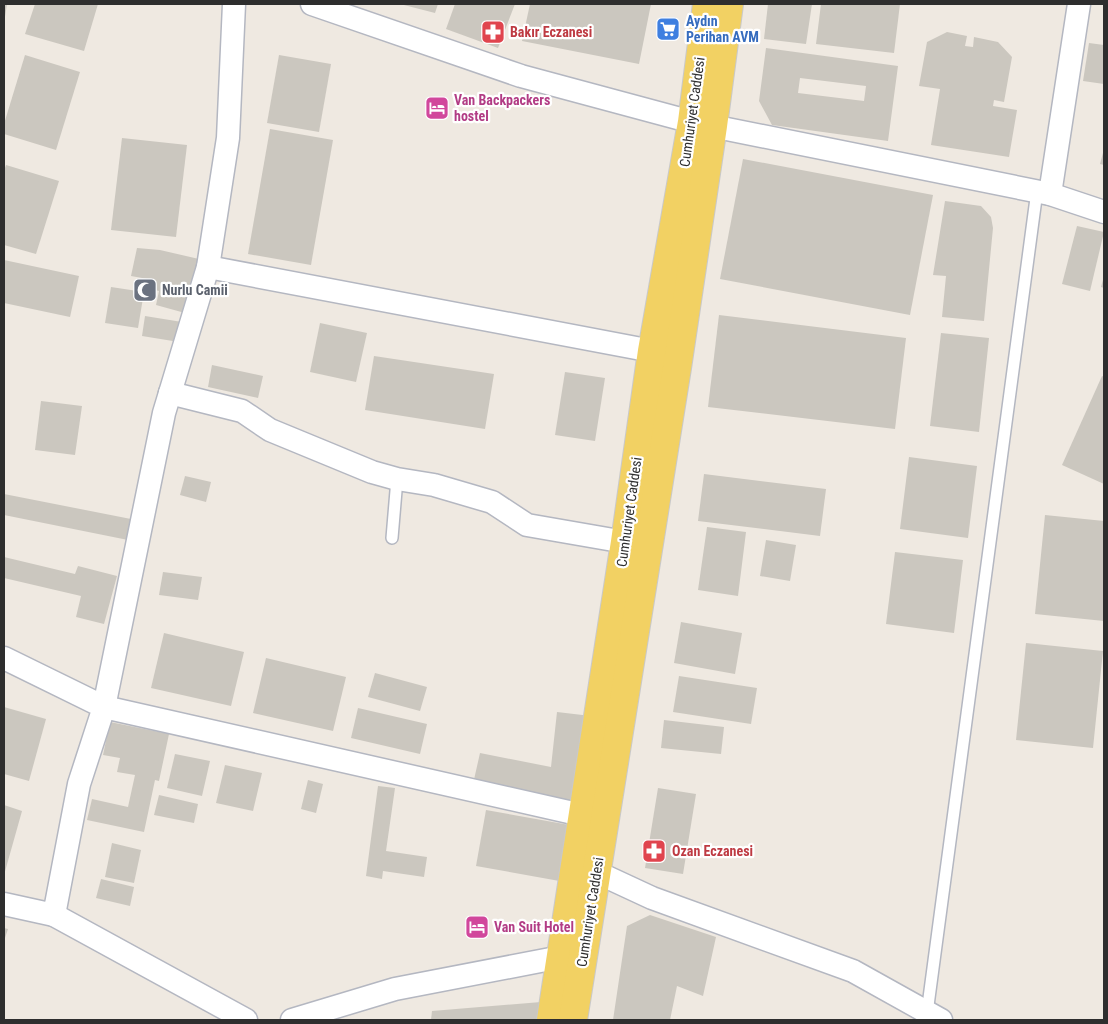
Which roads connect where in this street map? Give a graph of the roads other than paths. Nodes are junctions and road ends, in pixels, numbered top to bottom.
1 (234, 4) edge
2 (312, 4) edge
3 (707, 4) edge
4 (729, 4) edge
5 (1079, 4) edge
6 (702, 124) junction
7 (1044, 193) junction
8 (1104, 212) edge
9 (208, 267) junction
10 (652, 351) junction
11 (170, 393) junction
12 (396, 479) junction
13 (392, 538) dead end
14 (625, 542) junction
15 (4, 658) edge
16 (104, 707) junction
17 (582, 816) junction
18 (596, 872) junction
19 (4, 904) edge
20 (54, 915) junction
21 (561, 957) junction
22 (934, 1016) edge
23 (246, 1020) edge
24 (292, 1020) edge
25 (551, 1020) edge
26 (573, 1020) edge

1 - 9 street
2 - 6 street
3 - 6 main road, Cumhuriyet Caddesi
4 - 6 main road, Cumhuriyet Caddesi
5 - 7 street
6 - 7 street
6 - 10 main road, Cumhuriyet Caddesi
6 - 18 main road, Cumhuriyet Caddesi
7 - 8 street
7 - 22 lane
9 - 10 street
9 - 11 street
10 - 14 main road, Cumhuriyet Caddesi
11 - 12 street
11 - 16 street
12 - 13 lane
12 - 14 street
14 - 17 main road, Cumhuriyet Caddesi
15 - 16 street
16 - 17 street
16 - 20 street
17 - 21 main road, Cumhuriyet Caddesi
18 - 22 street
18 - 26 main road, Cumhuriyet Caddesi
19 - 20 street
20 - 23 street
21 - 24 street
21 - 25 main road, Cumhuriyet Caddesi

